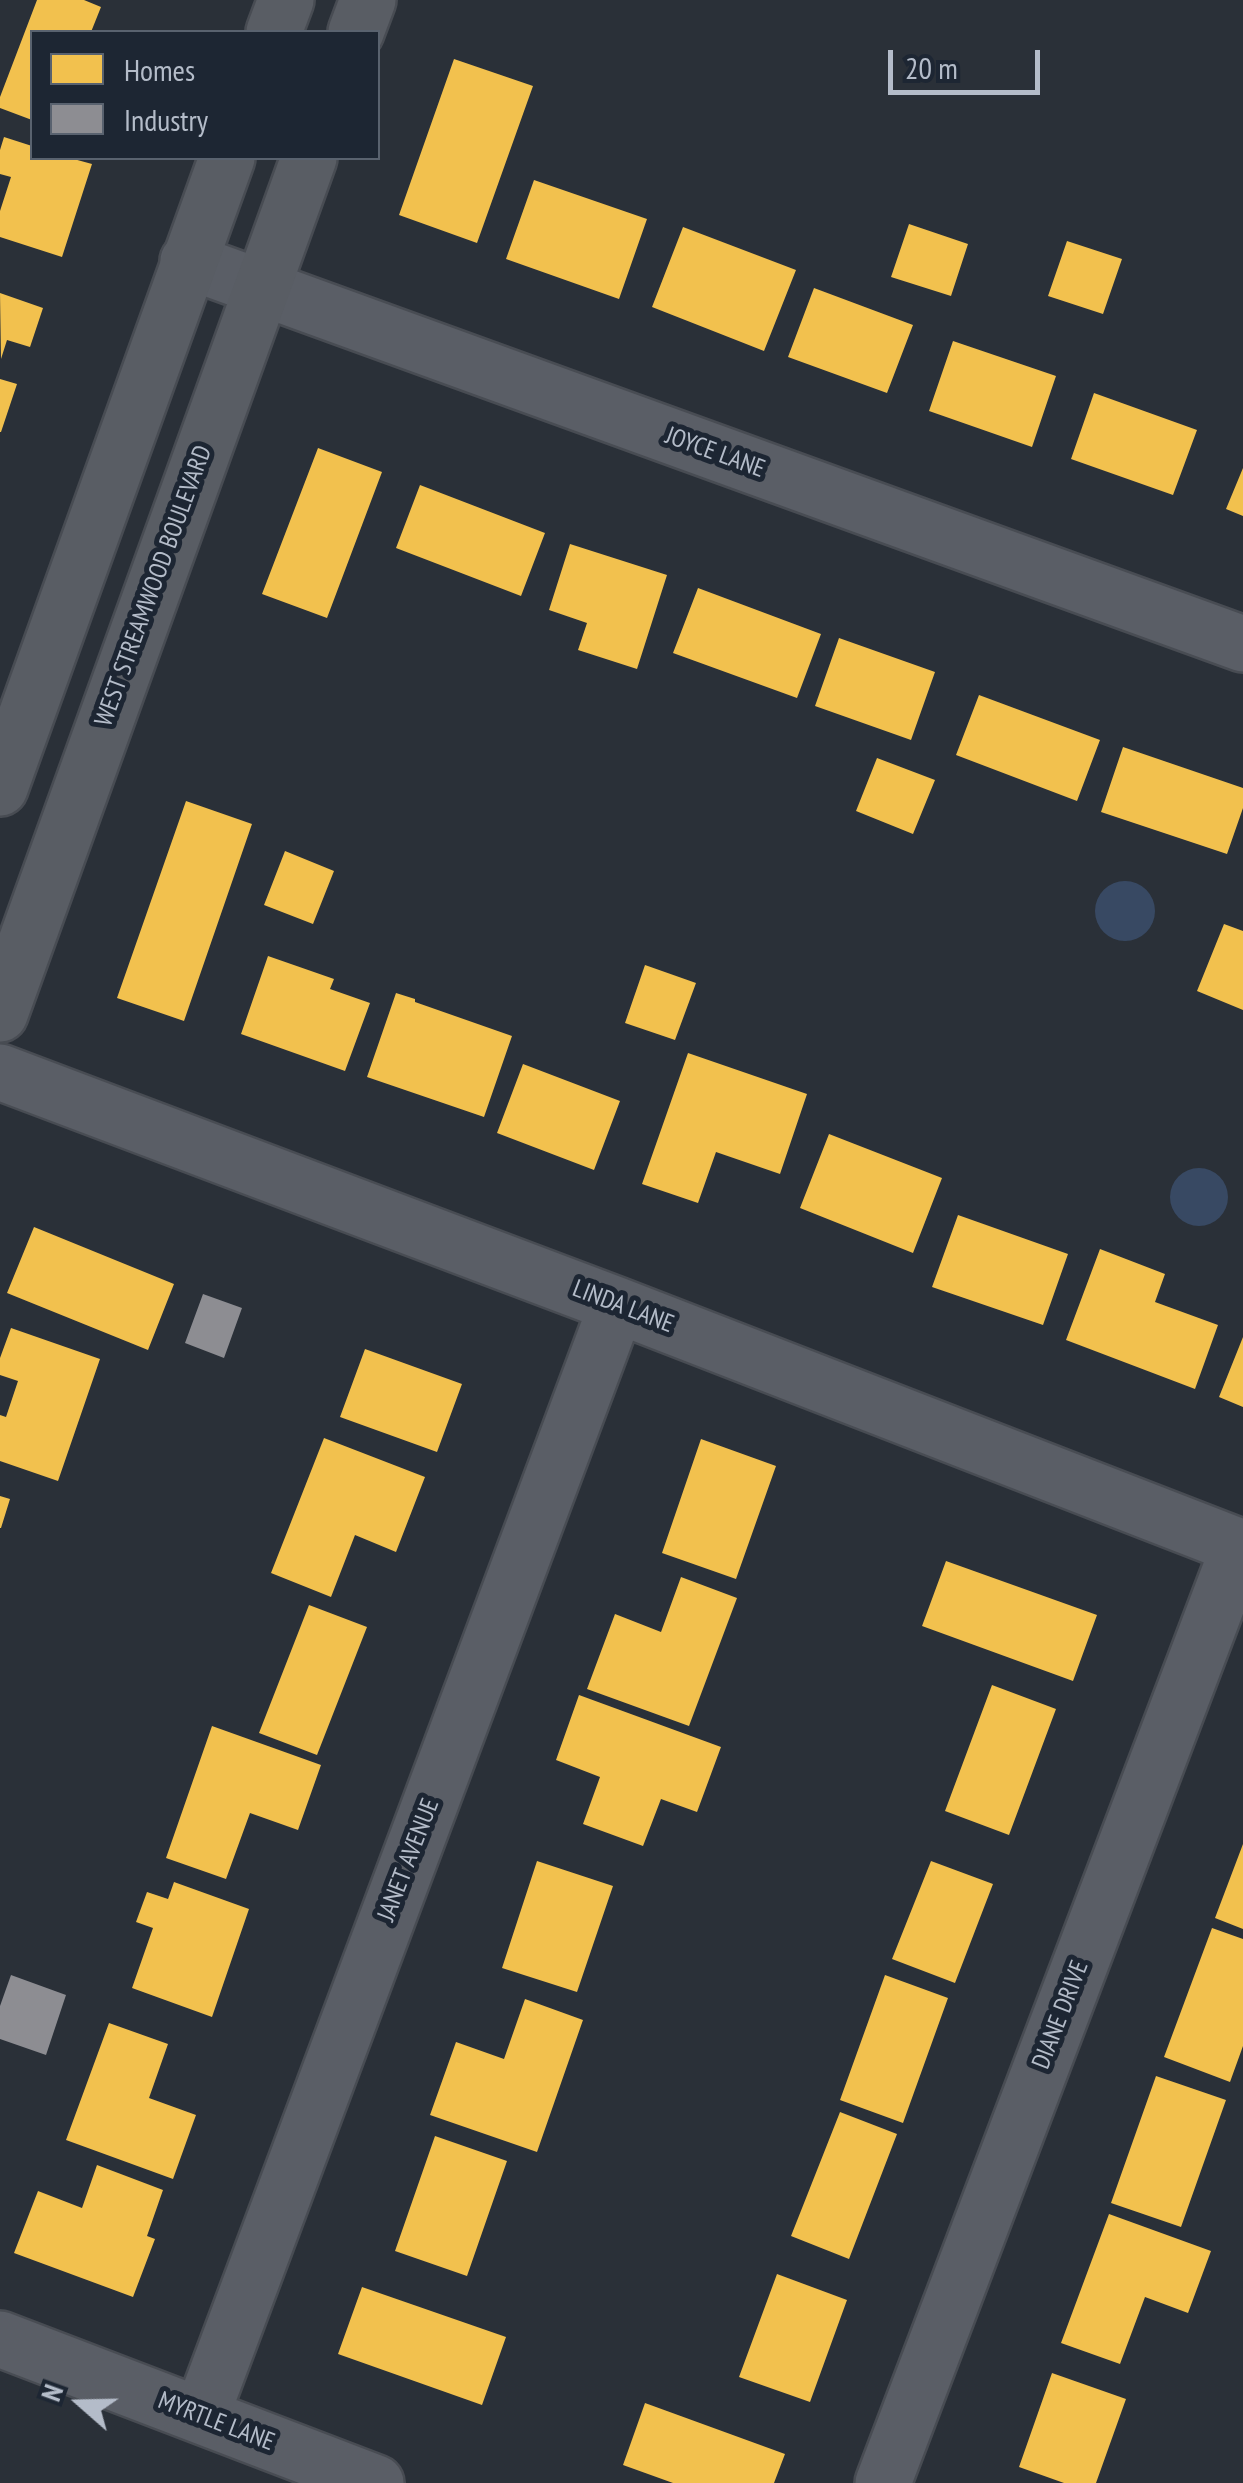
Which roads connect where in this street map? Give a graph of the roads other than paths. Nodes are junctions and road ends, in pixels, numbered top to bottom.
1 (286, 0) edge
2 (368, 0) edge
3 (275, 30) edge
4 (357, 30) edge
5 (226, 160) edge
6 (309, 160) edge
7 (188, 261) junction
8 (261, 288) junction
9 (1243, 644) edge
10 (0, 788) edge
11 (0, 1014) edge
12 (0, 1072) edge
13 (617, 1304) junction
14 (1241, 1548) edge
15 (0, 2339) edge
16 (201, 2416) junction
17 (376, 2483) edge
18 (884, 2483) edge

1 - 3 street
2 - 4 street
5 - 7 street
6 - 8 street, WEST STREAMWOOD BOULEVARD
7 - 8 street, JOYCE LANE
7 - 10 street
8 - 9 street, JOYCE LANE
8 - 11 street, WEST STREAMWOOD BOULEVARD
12 - 13 street, LINDA LANE
13 - 14 street, LINDA LANE
13 - 16 street, JANET AVENUE
14 - 18 street, DIANE DRIVE
15 - 16 street, MYRTLE LANE
16 - 17 street, MYRTLE LANE

